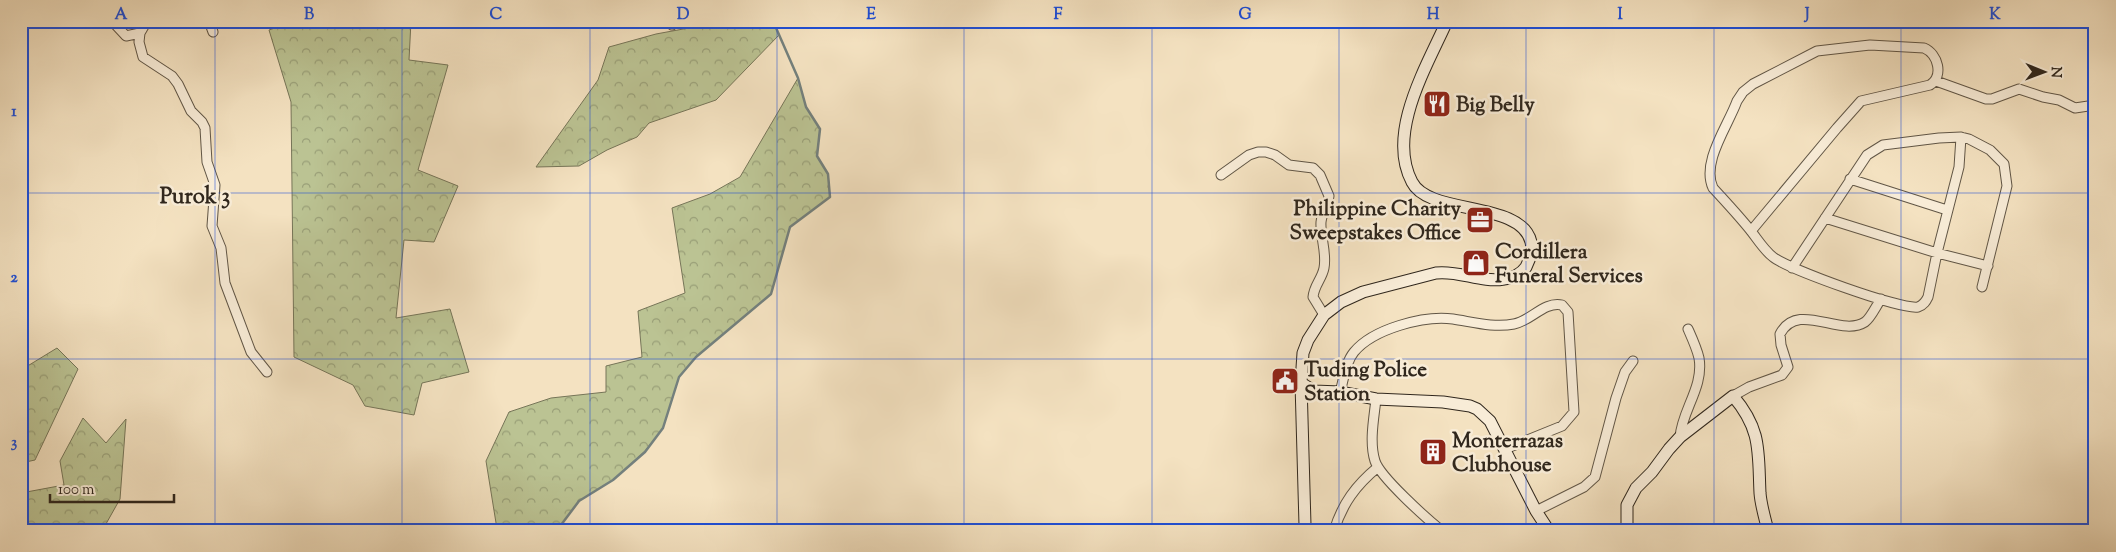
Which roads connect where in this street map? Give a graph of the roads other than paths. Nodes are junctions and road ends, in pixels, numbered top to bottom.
1 (112, 21) edge
2 (146, 21) edge
3 (209, 21) edge
4 (1446, 21) edge
5 (213, 32) dead end
6 (140, 33) junction
7 (1936, 81) junction
8 (2095, 105) edge
9 (1961, 137) junction
10 (1221, 175) dead end
11 (1850, 179) junction
12 (1947, 210) junction
13 (1825, 218) junction
14 (1752, 231) junction
15 (1937, 253) junction
16 (1988, 266) junction
17 (1792, 268) junction
18 (1982, 288) dead end
19 (1880, 299) junction
20 (1324, 315) junction
21 (1688, 329) dead end
22 (1633, 361) dead end
23 (266, 372) dead end
24 (1301, 383) junction
25 (1314, 390) junction
26 (1340, 392) junction
27 (1733, 396) junction
28 (1301, 397) junction
29 (1376, 399) junction
30 (1680, 437) junction
31 (1504, 449) junction
32 (1378, 468) junction
33 (1536, 511) junction
34 (1303, 531) edge
35 (1334, 531) edge
36 (1442, 531) edge
37 (1549, 531) edge
38 (1627, 531) edge
39 (1768, 531) edge

1 - 6 street
2 - 6 street
3 - 5 street
4 - 20 main road
6 - 23 street
7 - 8 street
7 - 14 street
7 - 14 street
9 - 11 street
9 - 12 street
9 - 16 street
10 - 20 street
11 - 12 street
11 - 13 street
12 - 15 street
13 - 15 street
13 - 17 street
14 - 17 street
15 - 16 street
15 - 19 street
16 - 18 street
17 - 19 street
19 - 27 street
20 - 24 main road
21 - 30 street
22 - 33 street
24 - 25 main road
24 - 28 main road
25 - 26 main road
25 - 28 main road
26 - 29 main road
26 - 31 street
27 - 30 main road
27 - 39 main road
28 - 34 main road
29 - 31 main road
29 - 32 street
30 - 38 main road
31 - 33 main road
32 - 35 street
32 - 36 street
33 - 37 main road

